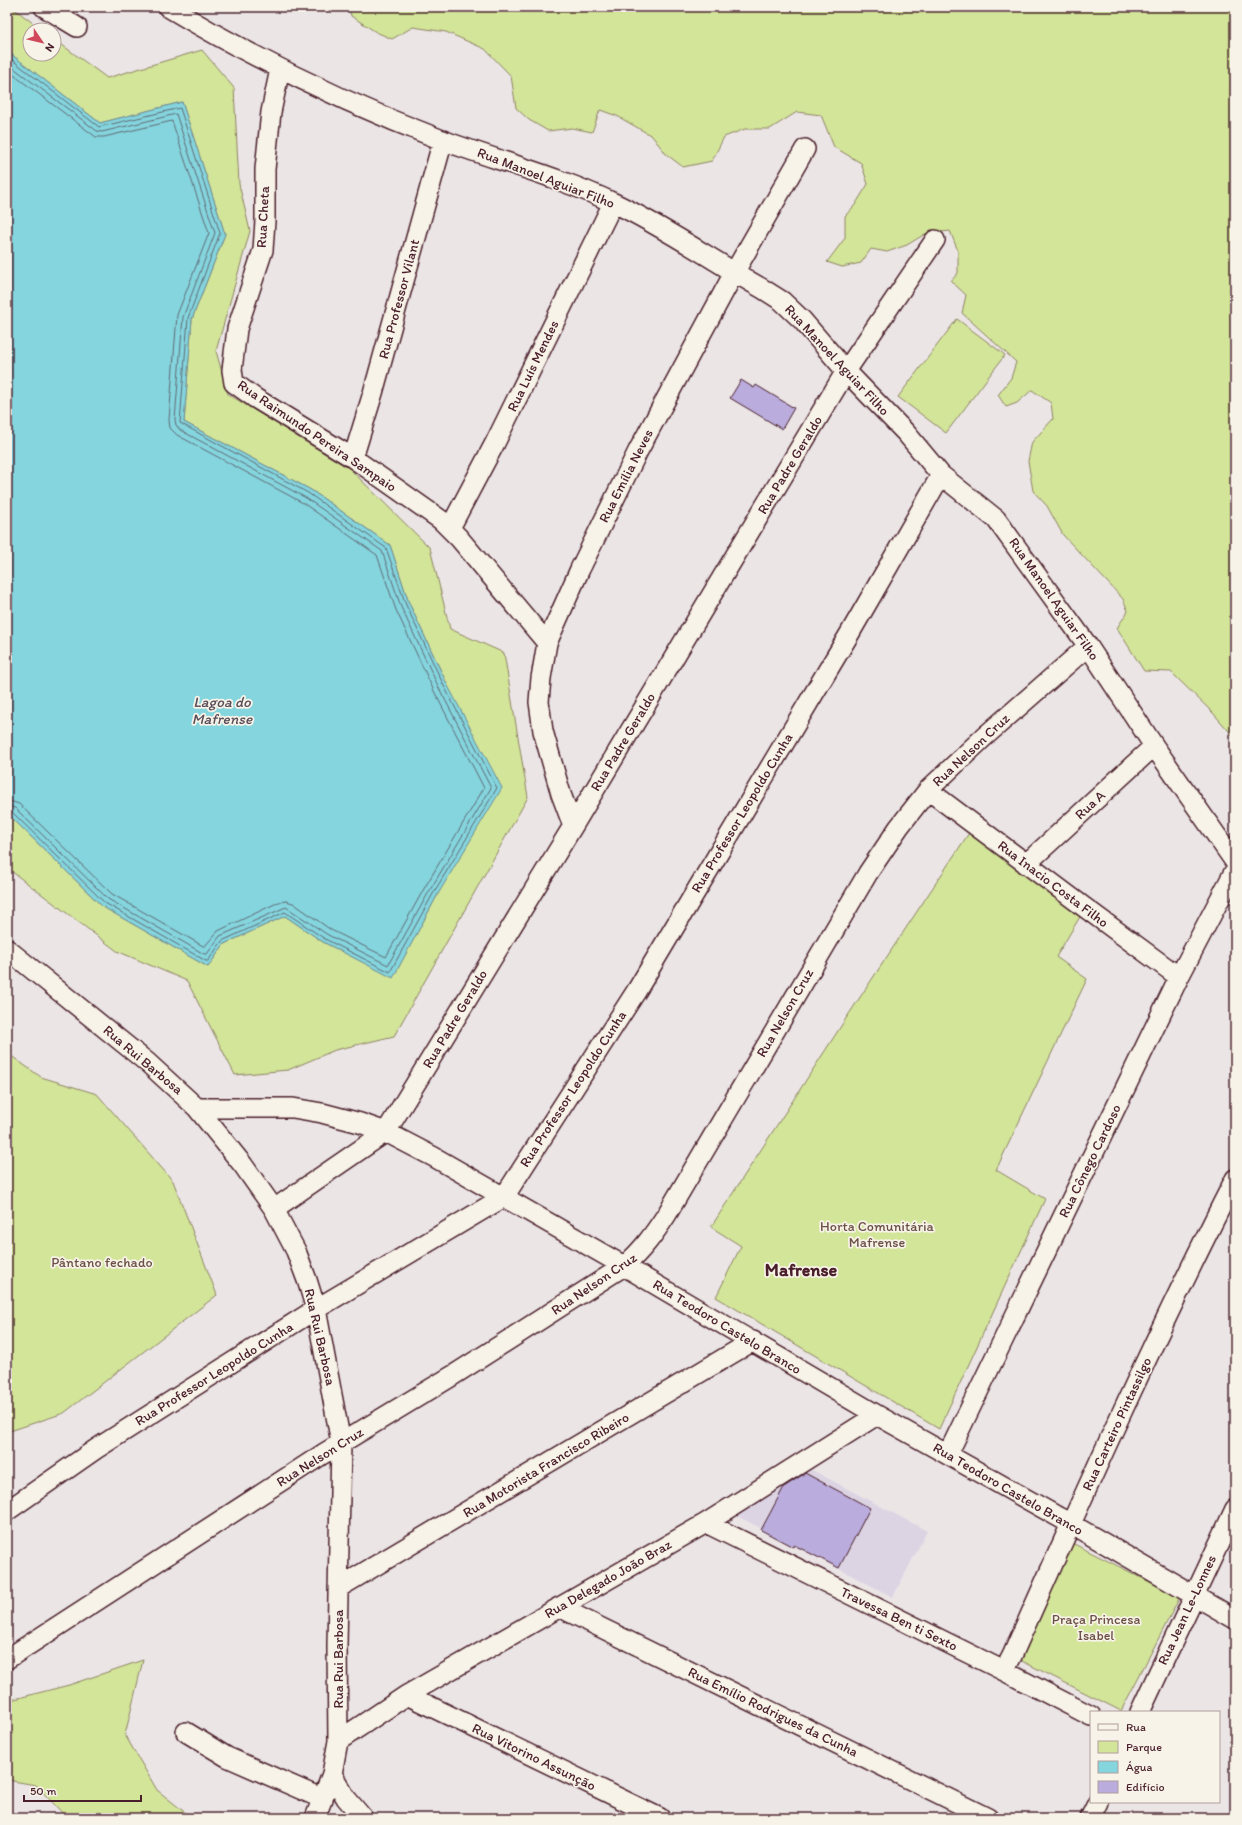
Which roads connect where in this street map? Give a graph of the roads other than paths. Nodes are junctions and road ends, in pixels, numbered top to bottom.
1 (44, 7) edge
2 (168, 7) edge
3 (77, 27) dead end
4 (280, 69) junction
5 (443, 140) junction
6 (805, 148) dead end
7 (613, 203) junction
8 (935, 240) dead end
9 (734, 273) junction
10 (233, 361) joint
11 (846, 371) junction
12 (353, 458) junction
13 (941, 475) junction
14 (450, 528) junction
15 (547, 642) junction
16 (1088, 646) junction
17 (1154, 746) junction
18 (928, 790) junction
19 (573, 826) junction
20 (1235, 862) edge
21 (1026, 864) junction
22 (1235, 870) edge
23 (7, 949) edge
24 (1179, 977) junction
25 (196, 1108) junction
26 (386, 1132) junction
27 (1235, 1179) edge
28 (504, 1197) junction
29 (274, 1209) junction
30 (624, 1266) junction
31 (316, 1309) junction
32 (753, 1342) junction
33 (877, 1415) junction
34 (341, 1443) junction
35 (948, 1454) junction
36 (1235, 1509) edge
37 (7, 1511) edge
38 (706, 1523) junction
39 (1071, 1524) junction
40 (338, 1588) junction
41 (1194, 1597) junction
42 (559, 1606) junction
43 (1235, 1619) edge
44 (7, 1659) edge
45 (1004, 1671) junction
46 (407, 1695) junction
47 (1140, 1711) edge
48 (1090, 1715) edge
49 (186, 1732) dead end
50 (338, 1741) junction
51 (332, 1774) junction
52 (322, 1798) junction
53 (1098, 1803) edge
54 (315, 1818) edge
55 (363, 1818) edge
56 (660, 1818) edge
57 (988, 1818) edge
58 (1090, 1818) edge

1 - 3 street
2 - 4 street, Rua Manoel Aguiar Filho
4 - 5 street, Rua Manoel Aguiar Filho
4 - 10 street, Rua Cheta
5 - 7 street, Rua Manoel Aguiar Filho
5 - 12 street, Rua Professor Vilant
6 - 9 street, Rua Emília Neves
7 - 9 street, Rua Manoel Aguiar Filho
7 - 14 street, Rua Luís Mendes
8 - 11 street, Rua Padre Geraldo
9 - 11 street, Rua Manoel Aguiar Filho
9 - 15 street, Rua Emília Neves
10 - 12 street, Rua Raimundo Pereira Sampaio
11 - 13 street, Rua Manoel Aguiar Filho
11 - 19 street, Rua Padre Geraldo
12 - 14 street, Rua Raimundo Pereira Sampaio
13 - 16 street, Rua Manoel Aguiar Filho
13 - 28 street, Rua Professor Leopoldo Cunha
14 - 15 street, Rua Raimundo Pereira Sampaio
15 - 19 street, Rua Emília Neves
16 - 17 street, Rua Manoel Aguiar Filho
16 - 18 street, Rua Nelson Cruz
17 - 20 street, Rua Manoel Aguiar Filho
17 - 21 street, Rua A
18 - 21 street, Rua Inacio Costa Filho
18 - 30 street, Rua Nelson Cruz
19 - 26 street, Rua Padre Geraldo
21 - 24 street, Rua Inacio Costa Filho
22 - 24 street, Rua Cônego Cardoso
23 - 25 street, Rua Rui Barbosa
24 - 35 street, Rua Cônego Cardoso
25 - 26 street, Rua Teodoro Castelo Branco
25 - 29 street, Rua Rui Barbosa
26 - 28 street, Rua Teodoro Castelo Branco
26 - 29 street, Rua Padre Geraldo
27 - 39 street, Rua Carteiro Pintassilgo
28 - 30 street, Rua Teodoro Castelo Branco
28 - 31 street, Rua Professor Leopoldo Cunha
29 - 31 street, Rua Rui Barbosa
30 - 32 street, Rua Teodoro Castelo Branco
30 - 34 street, Rua Nelson Cruz
31 - 34 street, Rua Rui Barbosa
31 - 37 street, Rua Professor Leopoldo Cunha
32 - 33 street, Rua Teodoro Castelo Branco
32 - 40 street, Rua Motorista Francisco Ribeiro
33 - 35 street, Rua Teodoro Castelo Branco
33 - 38 street, Rua Delegado João Braz
34 - 40 street, Rua Rui Barbosa
34 - 44 street, Rua Nelson Cruz
35 - 39 street, Rua Teodoro Castelo Branco
36 - 41 street, Rua Jean Le-Lonnes
38 - 42 street, Rua Delegado João Braz
38 - 45 street, Travessa Ben ti Sexto
39 - 41 street, Rua Teodoro Castelo Branco
39 - 45 street, Rua Carteiro Pintassilgo
40 - 50 street, Rua Rui Barbosa
41 - 43 street, Rua Teodoro Castelo Branco
41 - 47 street, Rua Jean Le-Lonnes
42 - 46 street, Rua Delegado João Braz
42 - 57 street, Rua Emílio Rodrigues da Cunha
45 - 48 street, Travessa Ben ti Sexto
46 - 50 street, Rua Delegado João Braz
46 - 56 street, Rua Vitorino Assunção
49 - 52 street
50 - 51 street, Rua Rui Barbosa
51 - 52 street, Rua Rui Barbosa
51 - 55 street
52 - 54 street, Rua Rui Barbosa
53 - 58 street

